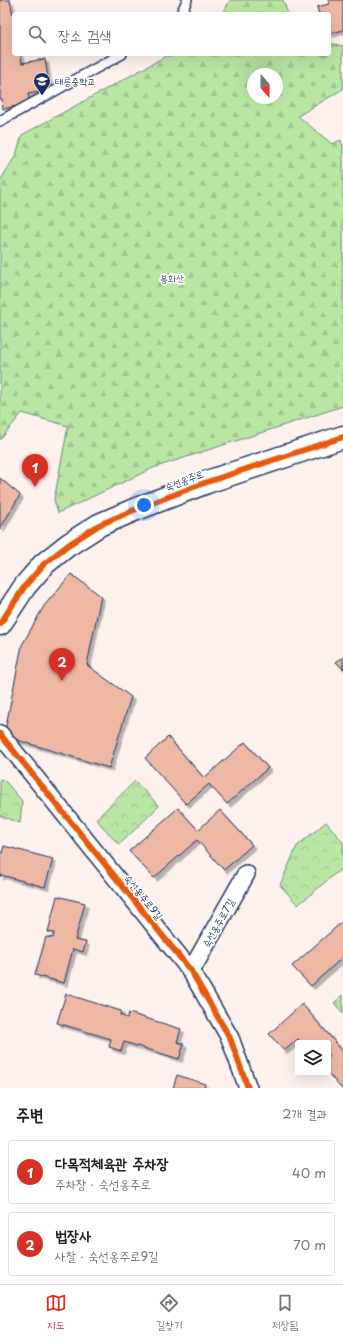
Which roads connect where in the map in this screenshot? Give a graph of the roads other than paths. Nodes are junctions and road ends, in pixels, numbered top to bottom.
1 (187, 0) edge
2 (182, 12) edge
3 (118, 56) edge
4 (0, 121) edge
5 (343, 437) edge
6 (0, 624) edge
7 (0, 734) edge
8 (246, 874) dead end
9 (191, 971) junction
10 (248, 1088) edge

1 - 2 lane
3 - 4 lane
5 - 6 street, 숙선옹주로
7 - 9 street, 숙선옹주로9길
8 - 9 street, 숙선옹주로7길
9 - 10 street, 숙선옹주로9길

